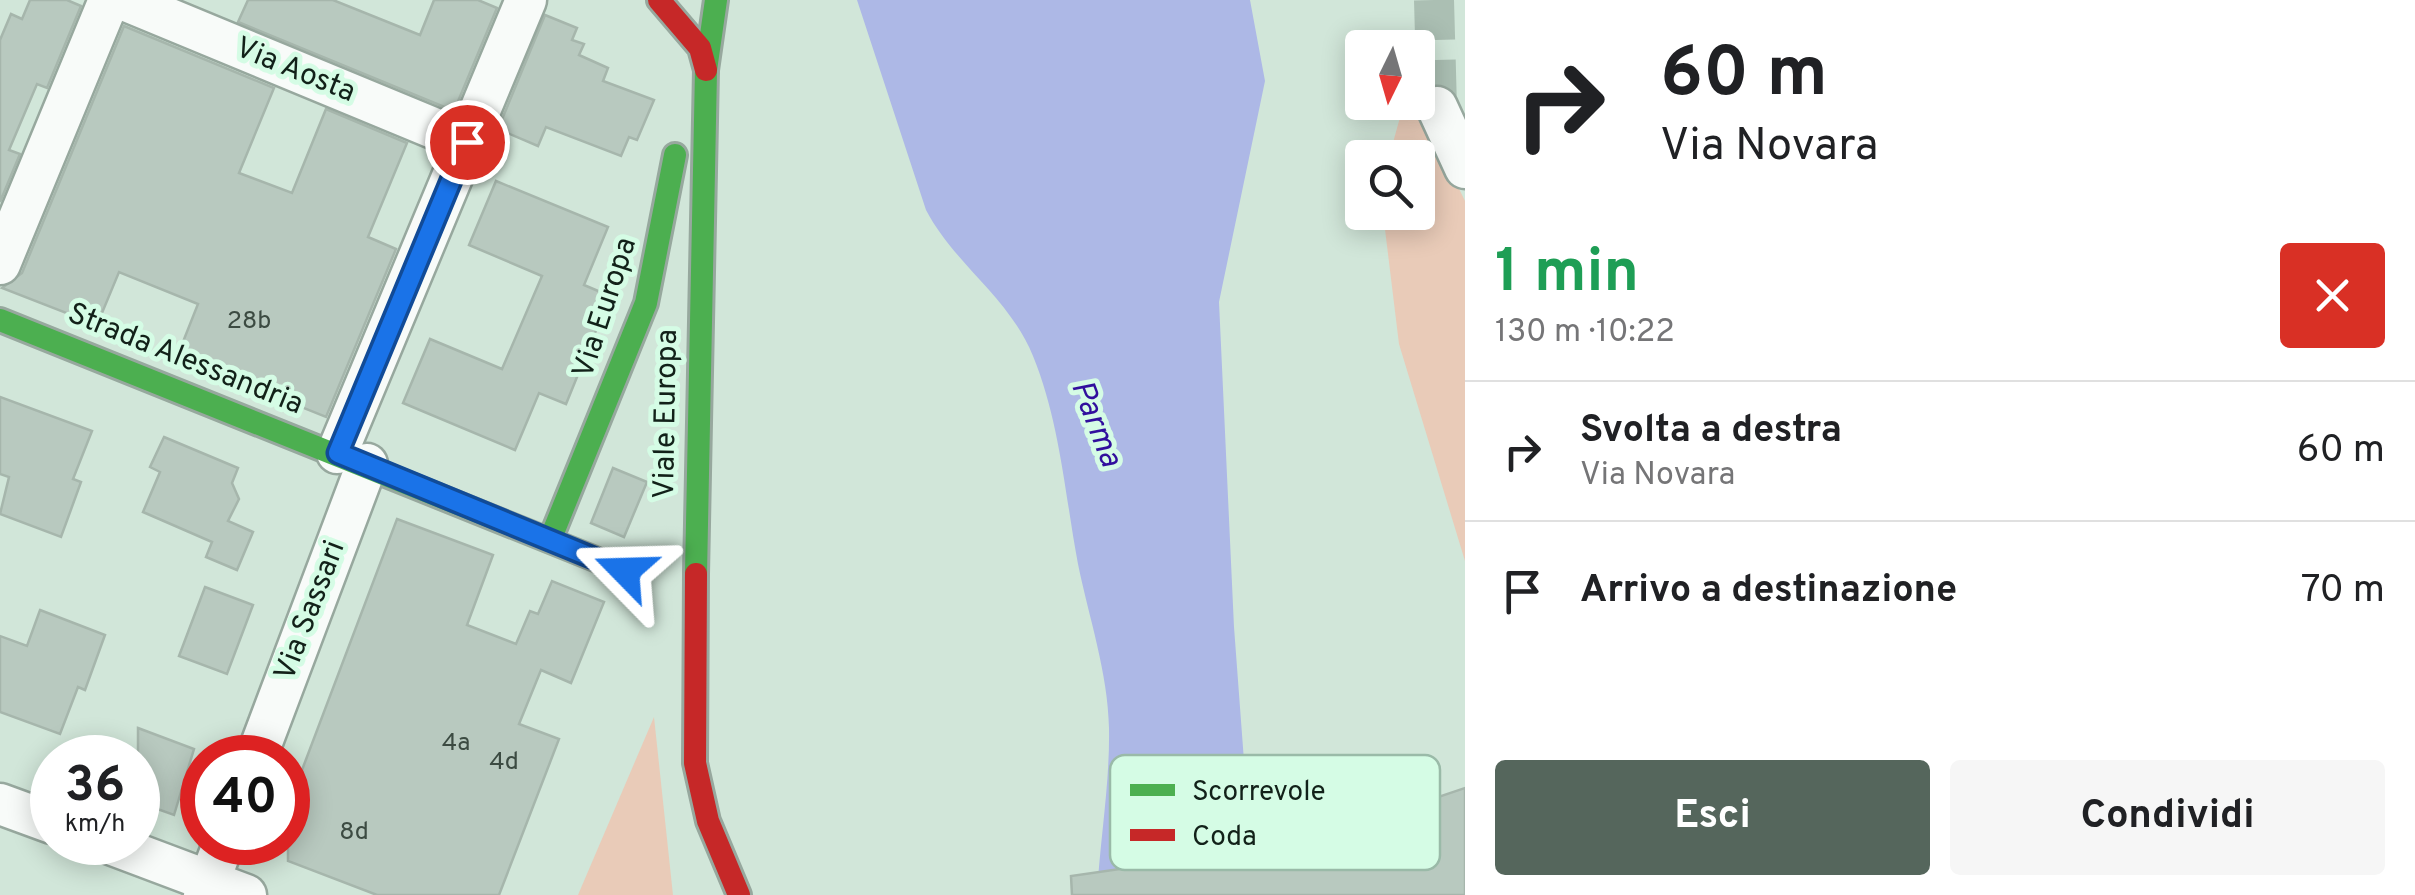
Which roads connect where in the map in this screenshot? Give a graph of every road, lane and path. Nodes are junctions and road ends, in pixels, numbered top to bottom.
1 (110, 0) edge
2 (124, 0) edge
3 (526, 0) edge
4 (659, 0) edge
5 (716, 0) edge
6 (686, 27) junction
7 (706, 70) junction
8 (1437, 108) tunnel mouth
9 (467, 142) junction
10 (1465, 168) edge
11 (0, 264) edge
12 (0, 320) edge
13 (352, 459) junction
14 (550, 540) junction
15 (625, 571) dead end
16 (263, 735) edge
17 (0, 804) edge
18 (30, 815) edge
19 (705, 819) junction
20 (156, 865) edge
21 (709, 886) dead end
22 (206, 888) edge
23 (246, 895) edge
24 (739, 895) edge

1 - 11 street
2 - 9 street, Via Aosta
3 - 9 street, Via Sassari
4 - 6 street
5 - 7 street
6 - 7 street
6 - 14 street, Via Europa
7 - 19 street, Viale Europa
8 - 10 street
9 - 13 street, Via Sassari
12 - 13 street, Strada Alessandria
13 - 14 street, Strada Alessandria
13 - 16 street, Via Sassari
14 - 15 street, Strada Alessandria
17 - 18 street
19 - 21 street, Viale Europa
19 - 24 street, Viale Europa
20 - 22 street
22 - 23 street

